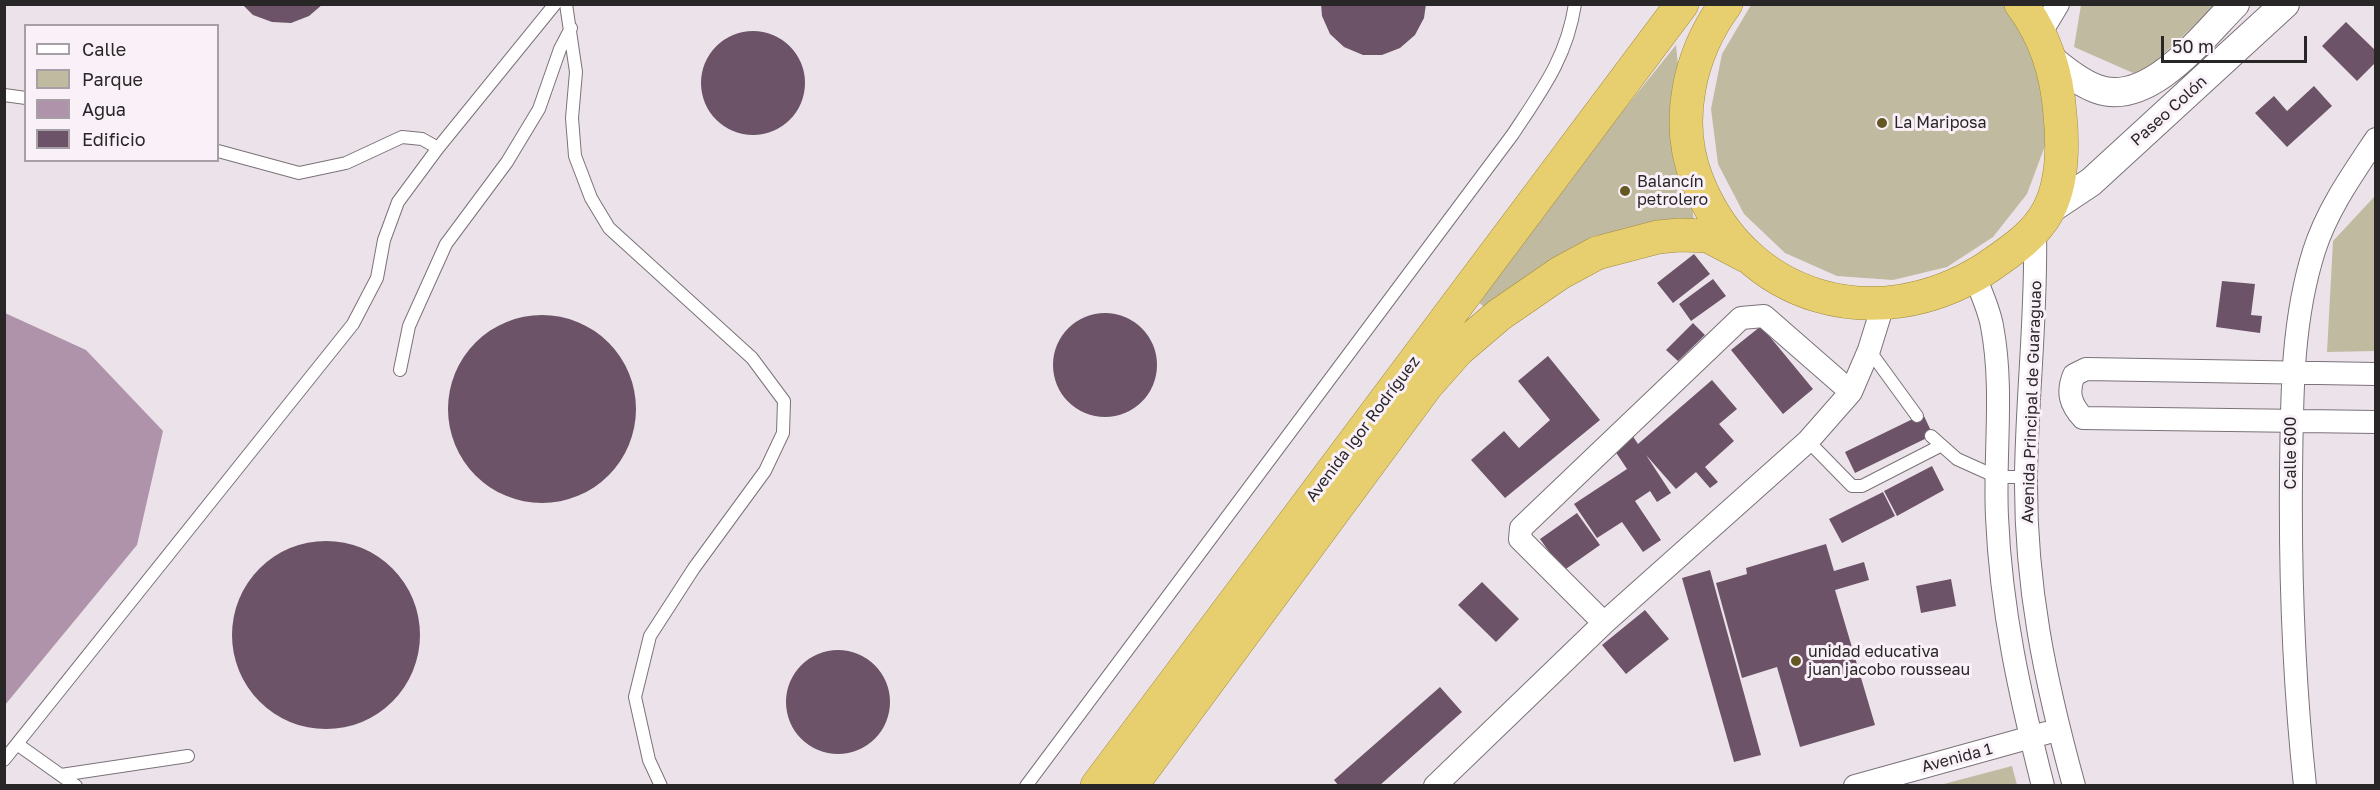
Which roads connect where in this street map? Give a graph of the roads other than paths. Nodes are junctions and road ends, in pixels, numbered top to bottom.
1 (555, 4) edge
2 (566, 4) edge
3 (1575, 4) edge
4 (1683, 4) edge
5 (2021, 4) edge
6 (2058, 4) edge
7 (2235, 4) edge
8 (2285, 4) edge
9 (1723, 8) edge
10 (572, 27) junction
11 (2046, 47) junction
12 (1631, 73) junction
13 (4, 95) edge
14 (24, 98) edge
15 (2376, 139) edge
16 (438, 148) junction
17 (219, 151) edge
18 (2042, 220) junction
19 (1746, 256) junction
20 (1974, 275) junction
21 (1884, 305) junction
22 (1869, 350) junction
23 (400, 370) dead end
24 (2293, 372) junction
25 (2376, 374) edge
26 (1851, 392) junction
27 (1917, 416) dead end
28 (2291, 421) junction
29 (2376, 422) edge
30 (1931, 436) dead end
31 (1808, 441) junction
32 (1940, 446) junction
33 (1997, 477) junction
34 (2026, 477) junction
35 (1604, 623) junction
36 (2058, 729) junction
37 (2031, 738) junction
38 (17, 744) junction
39 (188, 756) dead end
40 (4, 760) edge
41 (61, 775) junction
42 (76, 786) edge
43 (661, 786) edge
44 (1026, 786) edge
45 (1097, 786) edge
46 (1131, 786) edge
47 (1435, 786) edge
48 (1855, 786) edge
49 (2043, 786) edge
50 (2074, 786) edge
51 (2305, 786) edge

1 - 16 lane
2 - 10 lane
3 - 44 lane
4 - 12 highway, Avenida Igor Rodríguez
5 - 11 highway
6 - 11 street
7 - 11 street, Paseo Colón
8 - 18 street, Paseo Colón
9 - 12 highway, Avenida Igor Rodríguez
9 - 19 highway
10 - 23 lane
10 - 43 lane
11 - 18 highway
12 - 45 highway, Avenida Igor Rodríguez
13 - 14 lane
15 - 24 street, Calle 600
16 - 17 lane
16 - 38 lane
18 - 20 highway
18 - 34 street, Avenida Principal de Guaraguao
19 - 21 highway
19 - 46 highway, Avenida Igor Rodríguez
20 - 21 highway
20 - 33 street, Avenida Principal de Guaraguao
21 - 22 street
22 - 26 street
22 - 27 lane
24 - 25 street
24 - 28 street, Calle 600
24 - 28 street
26 - 31 street
26 - 35 street
28 - 29 street
28 - 51 street, Calle 600
30 - 32 lane
31 - 32 lane
31 - 35 street
32 - 33 lane
33 - 34 lane
33 - 37 street, Avenida Principal de Guaraguao
34 - 36 street, Avenida Principal de Guaraguao
35 - 47 street
36 - 37 street, Avenida 1
36 - 50 street, Avenida Principal de Guaraguao
37 - 48 street, Avenida 1
37 - 49 street, Avenida Principal de Guaraguao
38 - 40 lane
38 - 41 lane
39 - 41 lane
41 - 42 lane

